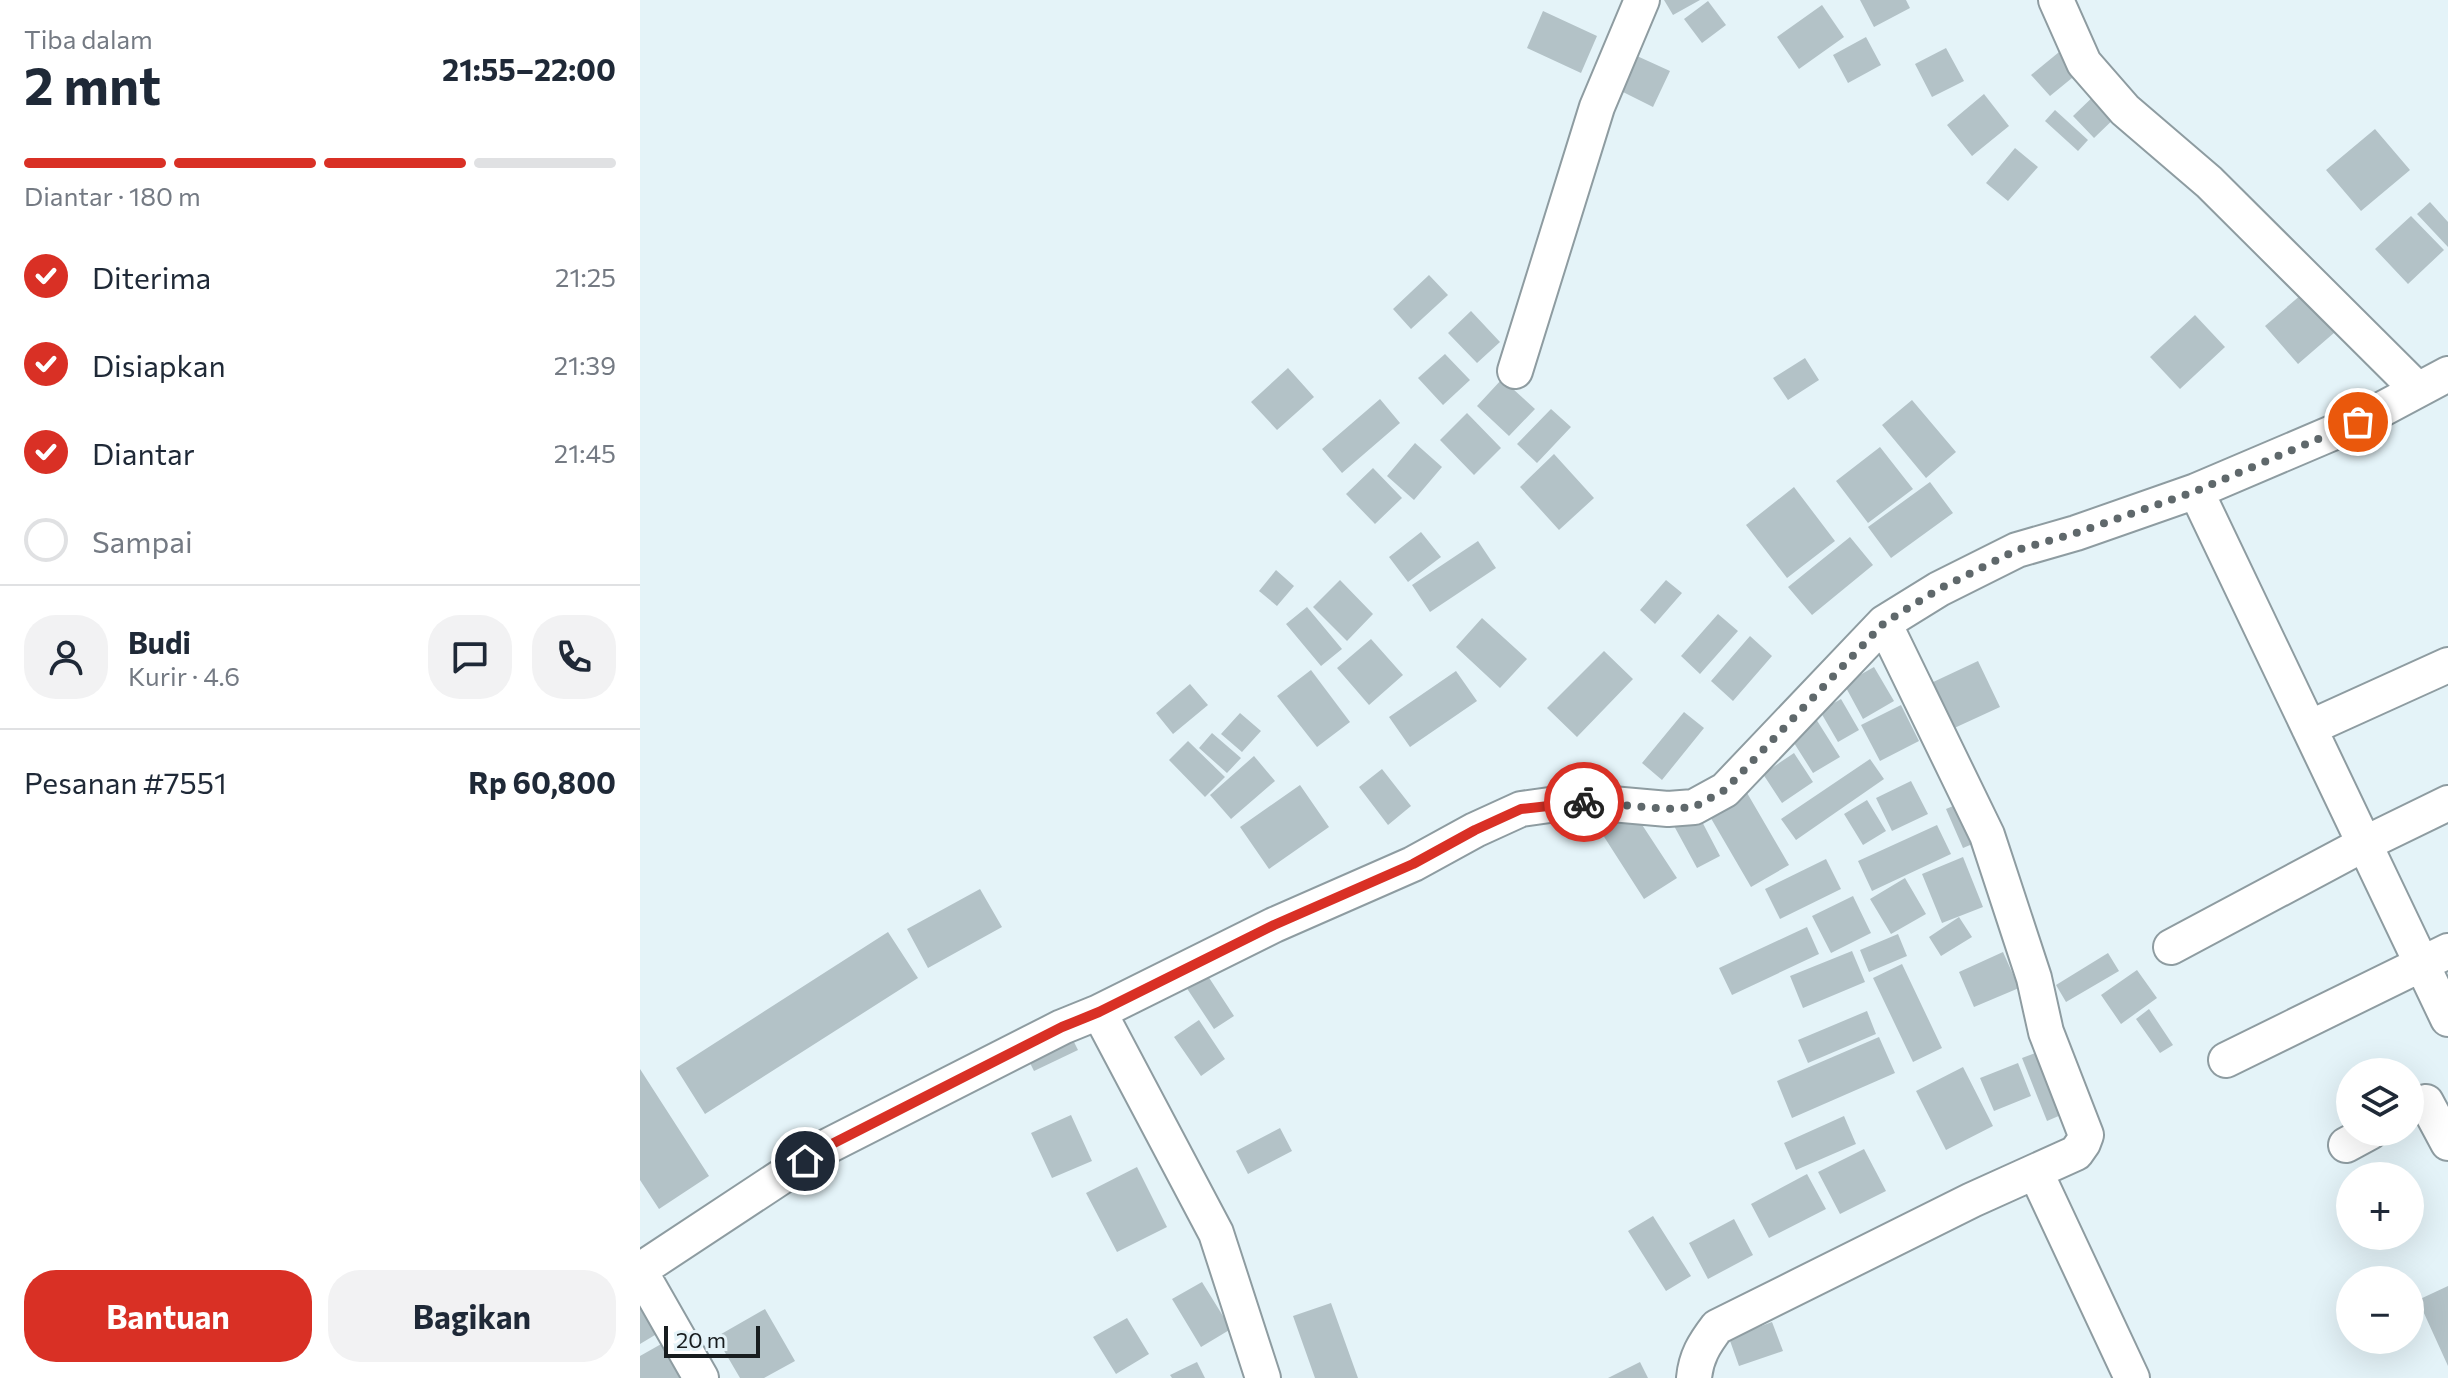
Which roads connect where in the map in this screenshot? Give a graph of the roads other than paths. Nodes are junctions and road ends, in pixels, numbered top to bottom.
1 (1642, 0) edge
2 (2056, 0) edge
3 (1515, 371) dead end
4 (2448, 374) edge
5 (2417, 389) junction
6 (2196, 491) junction
7 (1884, 623) junction
8 (2448, 665) edge
9 (2309, 728) junction
10 (2448, 803) edge
11 (2364, 844) junction
12 (2171, 947) dead end
13 (2434, 957) edge
14 (1099, 1012) junction
15 (2448, 1019) edge
16 (2226, 1060) dead end
17 (2428, 1101) edge
18 (2448, 1143) edge
19 (2036, 1173) junction
20 (640, 1271) edge
21 (701, 1378) edge
22 (1263, 1378) edge
23 (1694, 1378) edge
24 (2132, 1378) edge

1 - 3 street
2 - 5 street
4 - 5 street
5 - 6 street
6 - 7 street
6 - 9 street
7 - 14 street
7 - 19 street
8 - 9 street
9 - 11 street
10 - 11 street
11 - 12 street
11 - 13 street
13 - 15 street
13 - 16 street
14 - 20 street
14 - 22 street
17 - 18 street
19 - 23 street
19 - 24 street
20 - 21 street

